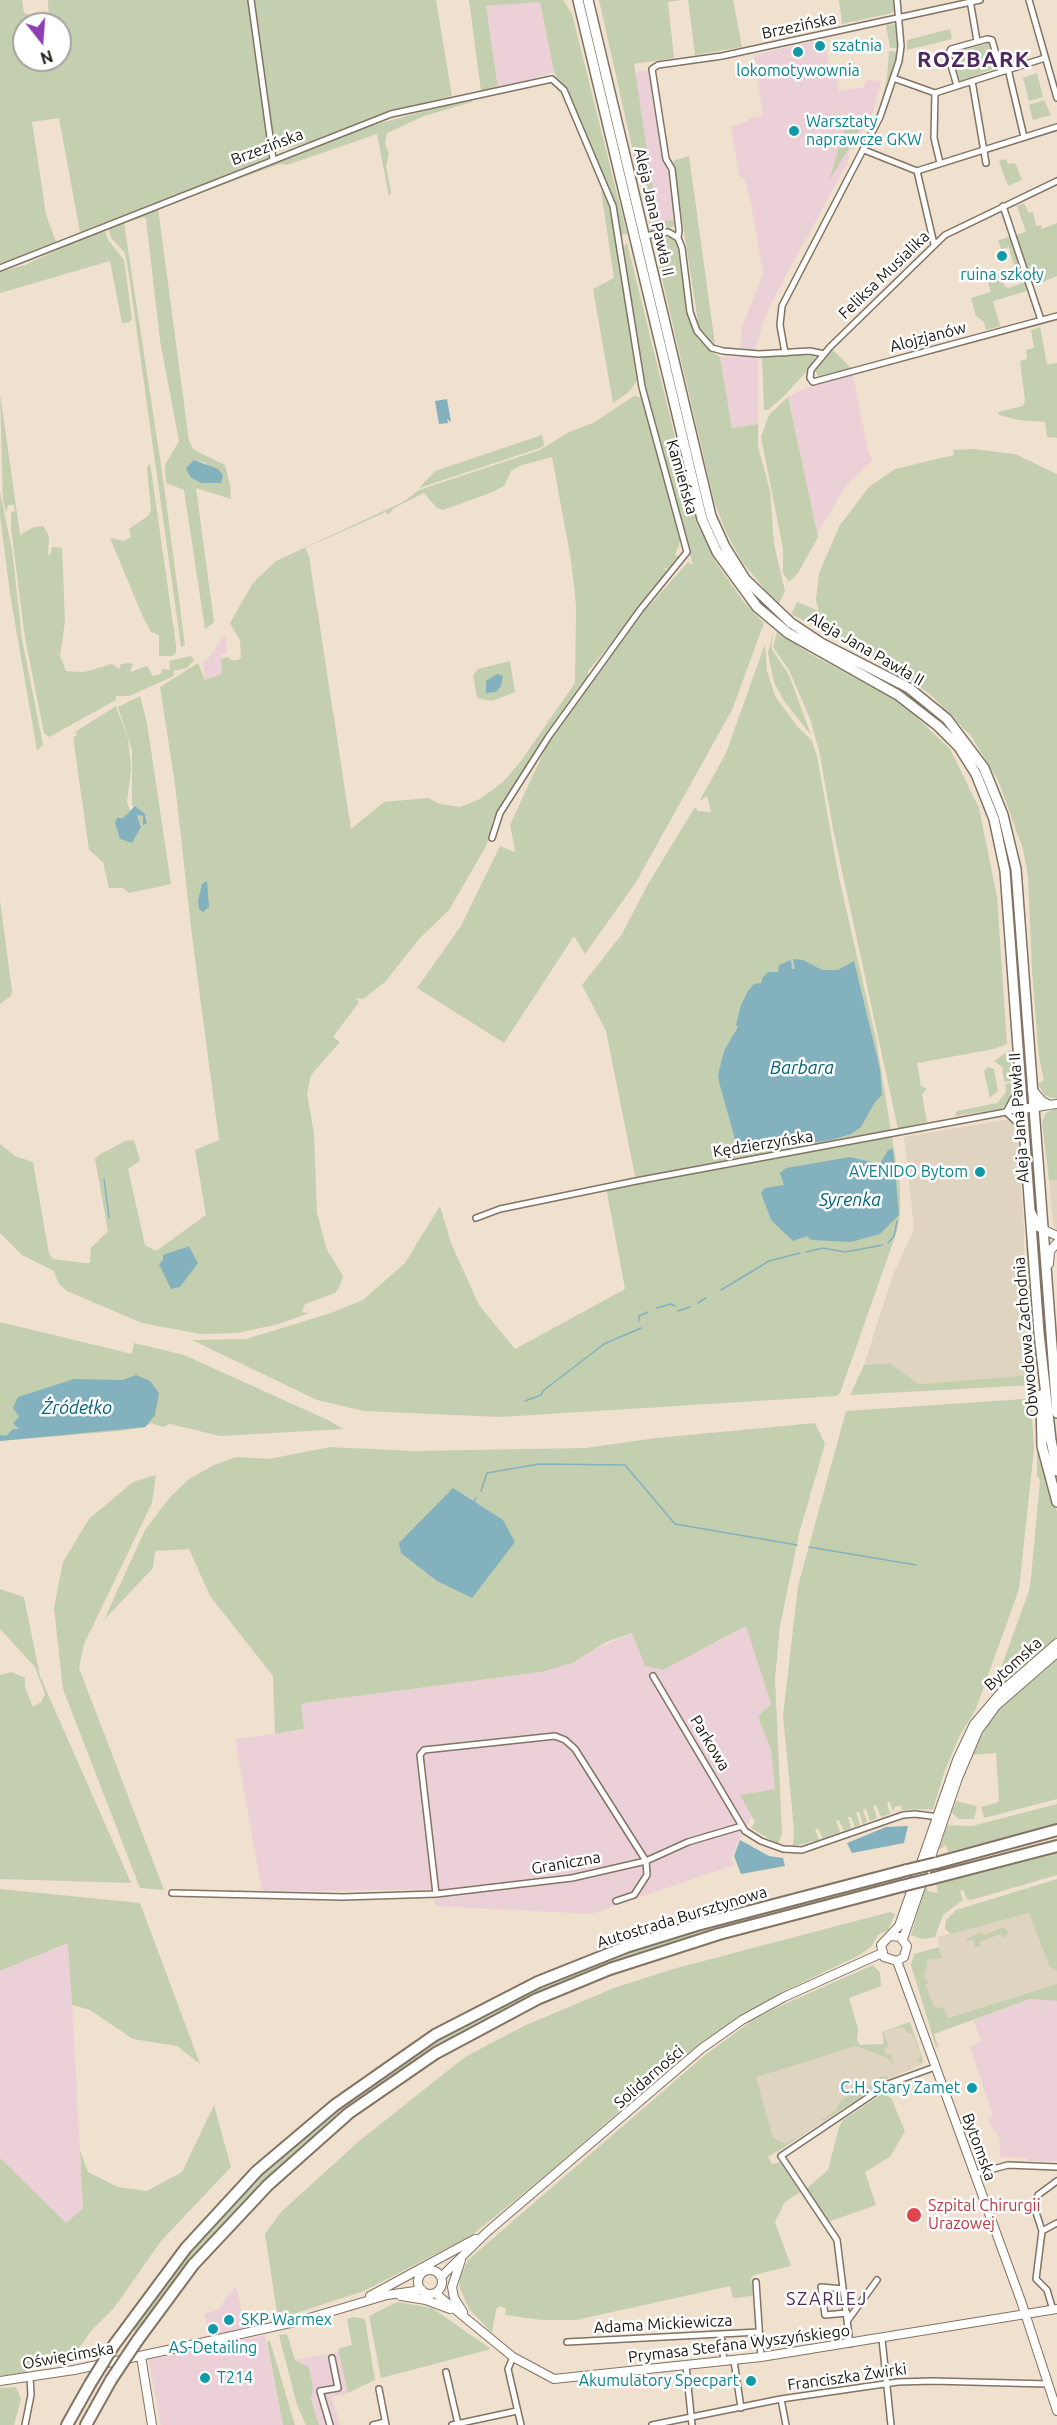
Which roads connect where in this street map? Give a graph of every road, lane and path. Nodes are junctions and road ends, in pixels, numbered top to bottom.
1 (251, 0) edge
2 (572, 0) edge
3 (578, 0) edge
4 (588, 0) edge
5 (593, 0) edge
6 (897, 0) edge
7 (980, 0) edge
8 (1029, 0) edge
9 (970, 1) edge
10 (587, 17) junction
11 (899, 18) junction
12 (977, 41) junction
13 (1045, 58) junction
14 (1008, 69) junction
15 (1001, 71) junction
16 (893, 78) junction
17 (552, 79) joint
18 (972, 81) junction
19 (957, 86) junction
20 (935, 93) junction
21 (1057, 98) edge
22 (1057, 127) edge
23 (1024, 137) junction
24 (864, 150) junction
25 (982, 151) junction
26 (273, 159) junction
27 (986, 162) dead end
28 (940, 163) junction
29 (917, 171) junction
30 (1057, 181) edge
31 (1003, 206) junction
32 (640, 237) junction
33 (678, 238) junction
34 (620, 242) junction
35 (934, 244) junction
36 (0, 268) edge
37 (1057, 316) edge
38 (1040, 317) dead end
39 (786, 353) junction
40 (824, 354) junction
41 (810, 375) joint
42 (790, 628) junction
43 (492, 838) dead end
44 (1020, 1085) junction
45 (1032, 1089) junction
46 (1054, 1105) edge
47 (1034, 1108) junction
48 (1022, 1109) junction
49 (1006, 1112) junction
50 (1023, 1128) junction
51 (1029, 1198) junction
52 (476, 1218) dead end
53 (1042, 1231) junction
54 (1057, 1236) edge
55 (1057, 1243) edge
56 (1047, 1278) junction
57 (1040, 1333) junction
58 (1056, 1380) edge
59 (1057, 1413) edge
60 (1057, 1472) edge
61 (1057, 1502) edge
62 (1057, 1643) edge
63 (1057, 1653) edge
64 (653, 1676) dead end
65 (940, 1818) junction
66 (742, 1826) junction
67 (1057, 1830) edge
68 (1057, 1846) edge
69 (646, 1861) junction
70 (172, 1893) dead end
71 (436, 1894) junction
72 (616, 1901) dead end
73 (890, 1936) junction
74 (903, 1939) junction
75 (882, 1953) junction
76 (897, 1961) junction
77 (935, 2067) junction
78 (1057, 2167) edge
79 (975, 2174) junction
80 (1057, 2181) edge
81 (1057, 2223) edge
82 (1042, 2231) junction
83 (487, 2232) junction
84 (476, 2242) junction
85 (439, 2275) junction
86 (877, 2280) dead end
87 (419, 2282) junction
88 (756, 2282) dead end
89 (843, 2289) junction
90 (422, 2290) junction
91 (438, 2291) junction
92 (387, 2295) junction
93 (351, 2306) junction
94 (1055, 2309) edge
95 (846, 2313) junction
96 (1025, 2314) junction
97 (847, 2320) junction
98 (471, 2323) junction
99 (759, 2332) junction
100 (721, 2334) junction
101 (882, 2339) junction
102 (567, 2342) dead end
103 (850, 2344) junction
104 (141, 2356) junction
105 (513, 2356) junction
106 (761, 2357) junction
107 (332, 2358) dead end
108 (734, 2361) junction
109 (724, 2362) junction
110 (686, 2366) junction
111 (446, 2372) dead end
112 (30, 2377) junction
113 (0, 2381) edge
114 (886, 2383) junction
115 (1048, 2384) junction
116 (379, 2389) dead end
117 (781, 2399) junction
118 (741, 2408) junction
119 (517, 2411) junction
120 (1057, 2411) edge
121 (691, 2417) junction
122 (472, 2423) edge
123 (386, 2424) edge
124 (455, 2424) edge
125 (25, 2425) edge
126 (67, 2425) edge
127 (86, 2425) edge
128 (152, 2425) edge
129 (330, 2425) edge
130 (373, 2425) edge
131 (520, 2425) edge
132 (652, 2425) edge
133 (692, 2425) edge
134 (786, 2425) edge
135 (891, 2425) edge

1 - 26 street
2 - 10 main road
3 - 10 main road, Aleja Jana Pawła II
4 - 10 main road, Aleja Jana Pawła II
5 - 10 main road
6 - 11 street
7 - 9 street, Brzezińska
8 - 13 street
9 - 11 street, Brzezińska
9 - 12 street
10 - 32 main road, Aleja Jana Pawła II
11 - 16 street
11 - 33 street, Brzezińska
12 - 15 street
12 - 19 street
13 - 14 street
13 - 21 street
14 - 15 street
14 - 23 street
15 - 18 street
16 - 20 street
16 - 24 street
17 - 26 street, Brzezińska
17 - 34 street, Kamieńska
18 - 19 street
18 - 25 street
19 - 20 street
20 - 28 street
22 - 23 street
23 - 25 street
24 - 29 street
24 - 39 street
25 - 27 street
25 - 28 street
26 - 36 street, Brzezińska
28 - 29 street
29 - 35 street
30 - 31 street, Feliksa Musialika
31 - 35 street, Feliksa Musialika
31 - 38 street
32 - 33 street
32 - 34 street
32 - 42 main road, Aleja Jana Pawła II
33 - 39 street
34 - 43 street, Kamieńska
35 - 40 street, Feliksa Musialika
37 - 41 street, Alojzjanów
39 - 40 street
40 - 41 street, Feliksa Musialika
42 - 44 main road, Aleja Jana Pawła II
42 - 45 main road, Aleja Jana Pawła II
44 - 48 main road, Aleja Jana Pawła II
44 - 49 street
45 - 46 street
45 - 47 main road, Aleja Jana Pawła II
46 - 47 street, Kędzierzyńska
47 - 48 street, Kędzierzyńska
47 - 53 main road, Aleja Jana Pawła II
48 - 49 street, Kędzierzyńska
48 - 50 main road, Aleja Jana Pawła II
49 - 50 street
49 - 52 street, Kędzierzyńska
50 - 51 main road, Aleja Jana Pawła II
51 - 53 street
51 - 57 main road, Obwodowa Zachodnia
53 - 54 street
53 - 56 main road, Obwodowa Zachodnia
55 - 56 street
56 - 58 main road, Obwodowa Zachodnia
57 - 60 main road, Obwodowa Zachodnia
57 - 61 main road
58 - 59 main road, Obwodowa Zachodnia
62 - 65 street, Bytomska
63 - 65 street, Bytomska
64 - 66 street, Parkowa
65 - 66 street
65 - 73 street, Bytomska
65 - 74 street, Bytomska
66 - 69 street, Graniczna
67 - 126 highway, Autostrada Bursztynowa, bridge
68 - 127 highway, Autostrada Bursztynowa, bridge
69 - 71 street, Graniczna
69 - 71 street
69 - 72 street
70 - 71 street, Graniczna
73 - 74 street
73 - 75 street
74 - 76 street
75 - 76 street
75 - 83 street, Solidarności
76 - 77 street, Bytomska
77 - 79 street, Bytomska
77 - 89 street
78 - 79 street
79 - 96 street, Bytomska
80 - 82 street
81 - 82 street
82 - 94 street
83 - 84 street, Solidarności
83 - 93 street
84 - 85 street, Solidarności
84 - 98 street
85 - 87 street
85 - 91 street
86 - 97 street
87 - 90 street
87 - 92 street
88 - 99 street
89 - 95 street
89 - 95 street
90 - 91 street
90 - 92 street
91 - 98 street, Prymasa Stefana Wyszyńskiego
92 - 93 street
92 - 98 street
93 - 104 street
94 - 96 street, Prymasa Stefana Wyszyńskiego
95 - 97 street
96 - 101 street, Prymasa Stefana Wyszyńskiego
96 - 115 street, Bytomska
97 - 103 street
98 - 105 street, Prymasa Stefana Wyszyńskiego
99 - 100 street, Adama Mickiewicza
99 - 106 street
100 - 102 street, Adama Mickiewicza
100 - 109 street
101 - 103 street, Prymasa Stefana Wyszyńskiego
101 - 114 street
103 - 106 street, Prymasa Stefana Wyszyńskiego
104 - 112 street, Oświęcimska
104 - 128 street
105 - 110 street, Prymasa Stefana Wyszyńskiego
105 - 119 street
106 - 108 street, Prymasa Stefana Wyszyńskiego
107 - 129 street
108 - 109 street, Prymasa Stefana Wyszyńskiego
108 - 118 street
109 - 110 street, Prymasa Stefana Wyszyńskiego
110 - 121 street
111 - 124 street
112 - 113 street, Oświęcimska
112 - 125 street
114 - 115 street, Franciszka Żwirki
114 - 117 street, Franciszka Żwirki
114 - 135 street
115 - 120 street, Bytomska
116 - 123 street
117 - 118 street, Franciszka Żwirki
117 - 134 street
118 - 121 street, Franciszka Żwirki
119 - 122 street
119 - 131 street
121 - 132 street, Franciszka Żwirki
121 - 133 street
122 - 124 street
123 - 130 street

